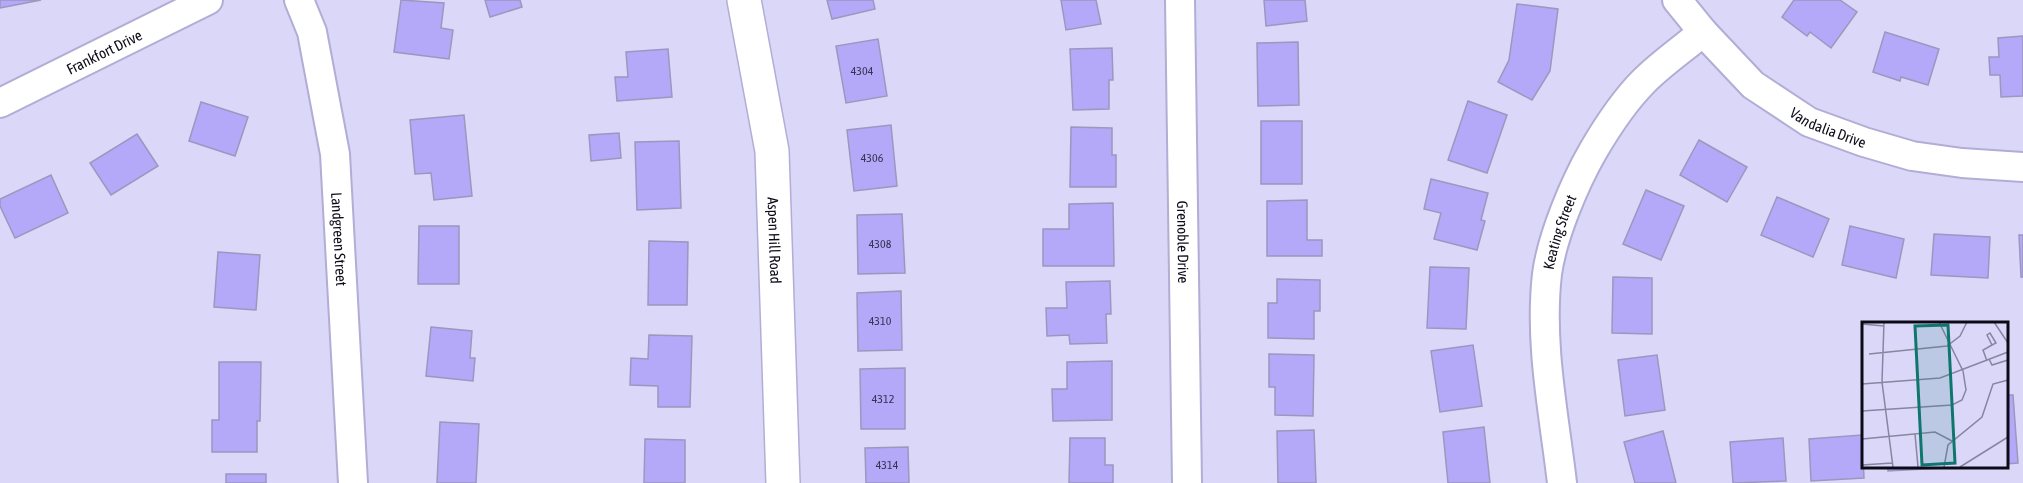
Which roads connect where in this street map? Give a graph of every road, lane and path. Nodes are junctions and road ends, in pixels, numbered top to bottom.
1 (208, 0) edge
2 (299, 0) edge
3 (744, 0) edge
4 (1180, 0) edge
5 (1677, 0) edge
6 (1703, 32) junction
7 (0, 103) edge
8 (2023, 166) edge
9 (353, 483) edge
10 (783, 483) edge
11 (1187, 483) edge
12 (1562, 483) edge

1 - 7 street, Frankfort Drive
2 - 9 street, Landgreen Street
3 - 10 street, Aspen Hill Road
4 - 11 street, Grenoble Drive
5 - 6 street, Vandalia Drive
6 - 8 street, Vandalia Drive
6 - 12 street, Keating Street

